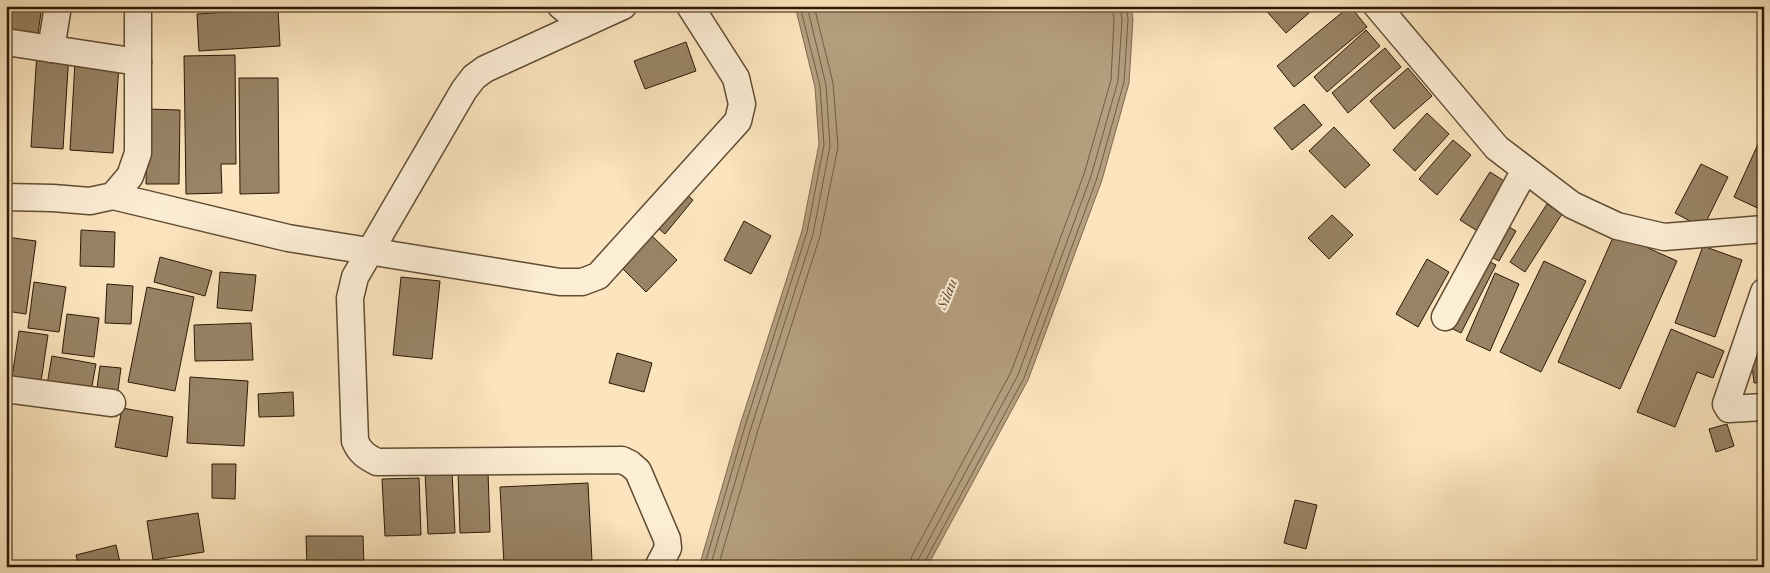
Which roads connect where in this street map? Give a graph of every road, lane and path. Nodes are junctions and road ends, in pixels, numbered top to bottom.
1 (58, 6) edge
2 (138, 6) edge
3 (562, 6) edge
4 (623, 6) edge
5 (690, 6) edge
6 (1380, 7) edge
7 (583, 24) junction
8 (6, 42) edge
9 (51, 49) junction
10 (138, 62) junction
11 (1525, 170) junction
12 (113, 196) junction
13 (6, 197) edge
14 (1764, 229) edge
15 (371, 250) junction
16 (1764, 292) edge
17 (1445, 317) dead end
18 (6, 388) edge
19 (112, 403) dead end
20 (1764, 406) edge
21 (658, 567) edge

1 - 9 street
2 - 10 street
3 - 7 street
4 - 7 street
5 - 15 street
6 - 11 street
7 - 15 street
8 - 9 street
9 - 10 street
10 - 12 street
11 - 14 street
11 - 17 street
12 - 13 street
12 - 15 street
15 - 21 street
16 - 20 street
18 - 19 street

